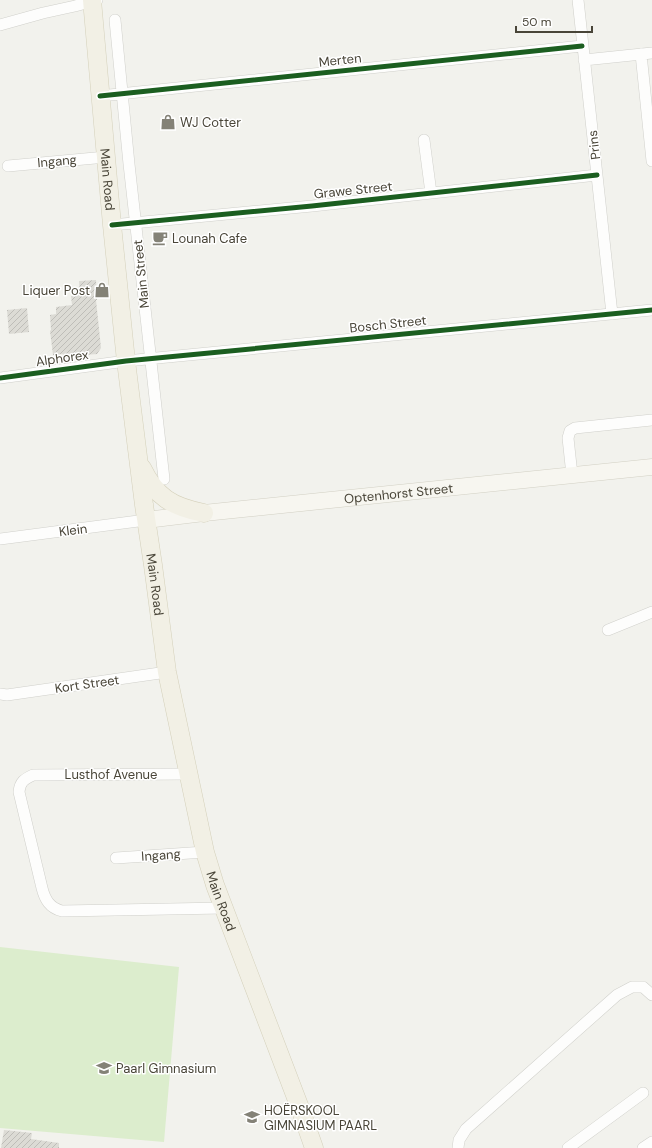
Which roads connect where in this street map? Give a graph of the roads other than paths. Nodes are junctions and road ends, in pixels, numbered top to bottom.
1 (578, 0) edge
2 (93, 1) edge
3 (115, 20) dead end
4 (0, 25) edge
5 (582, 46) junction
6 (646, 54) edge
7 (584, 60) junction
8 (122, 94) junction
9 (100, 96) junction
10 (424, 140) dead end
11 (106, 157) junction
12 (652, 161) edge
13 (8, 166) dead end
14 (597, 175) junction
15 (432, 193) junction
16 (136, 223) junction
17 (112, 225) junction
18 (652, 310) edge
19 (612, 314) junction
20 (150, 358) junction
21 (126, 361) junction
22 (0, 378) edge
23 (652, 420) edge
24 (138, 458) junction
25 (652, 467) edge
26 (572, 475) junction
27 (164, 479) dead end
28 (204, 513) junction
29 (146, 520) junction
30 (0, 539) edge
31 (652, 612) edge
32 (608, 630) dead end
33 (167, 672) junction
34 (4, 694) edge
35 (188, 774) junction
36 (205, 852) junction
37 (116, 858) dead end
38 (223, 908) junction
39 (652, 995) edge
40 (643, 1093) dead end
41 (652, 1142) edge
42 (574, 1146) edge
43 (314, 1148) edge
44 (458, 1148) edge
45 (643, 1148) edge

1 - 5 street, Prins
2 - 4 street
2 - 9 main road, Main Road
3 - 8 street, Main Street
5 - 7 street, Prins
5 - 8 street, Merten
6 - 7 street
6 - 12 street
7 - 14 street, Prins
8 - 9 street, Merten
8 - 16 street, Main Street
9 - 11 main road, Main Road
10 - 15 street
11 - 13 street, Ingang
11 - 17 main road, Main Road
14 - 15 street, Grawe Street
14 - 19 street, Prins
15 - 16 street, Grawe Street
16 - 17 street, Grawe Street
16 - 20 street, Main Street
17 - 21 main road, Main Road
18 - 19 street, Bosch Street
19 - 20 street, Bosch Street
20 - 21 street, Bosch Street
20 - 27 street, Main Street
21 - 22 street, Alphorex
21 - 24 main road, Main Road
23 - 26 street
24 - 28 main road
24 - 29 main road, Main Road
25 - 26 main road, Optenhorst Street
26 - 28 main road, Optenhorst Street
28 - 29 main road, Optenhorst Street
29 - 30 street, Klein
29 - 33 main road, Main Road
31 - 32 street
33 - 34 street, Kort Street
33 - 35 main road, Main Road
35 - 36 main road, Main Road
35 - 38 street, Lusthof Avenue
36 - 37 street, Ingang
36 - 38 main road, Main Road
38 - 43 main road, Main Road
39 - 44 street
40 - 42 street
41 - 45 street

